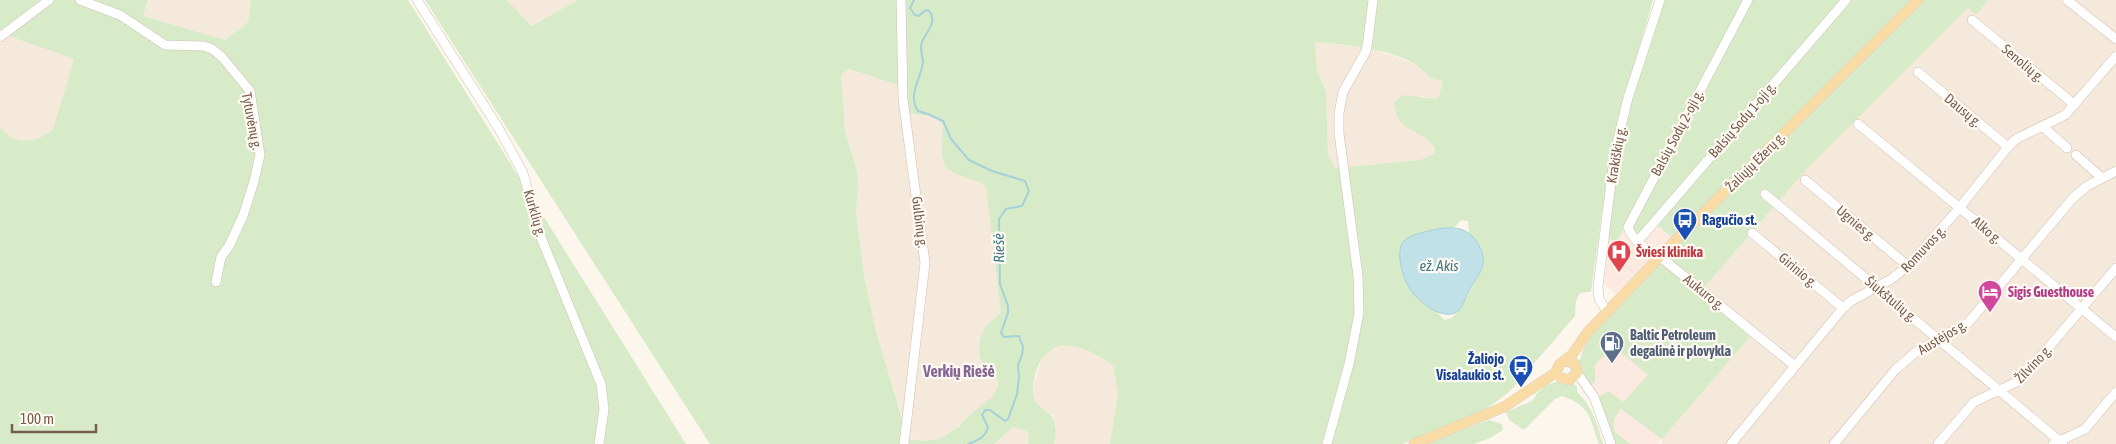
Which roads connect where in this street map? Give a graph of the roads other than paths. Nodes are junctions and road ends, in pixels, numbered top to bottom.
1 (49, 0) edge
2 (80, 0) edge
3 (417, 0) edge
4 (901, 0) edge
5 (1372, 0) edge
6 (1660, 0) edge
7 (1748, 0) edge
8 (1846, 0) edge
9 (1918, 0) edge
10 (2067, 0) edge
11 (1972, 20) dead end
12 (0, 37) edge
13 (2116, 39) edge
14 (2116, 56) edge
15 (1918, 72) dead end
16 (2075, 105) junction
17 (1858, 124) dead end
18 (2042, 126) junction
19 (2008, 147) junction
20 (2067, 148) dead end
21 (2076, 155) dead end
22 (2116, 171) edge
23 (2102, 178) junction
24 (1805, 180) dead end
25 (1765, 194) dead end
26 (1960, 207) junction
27 (1752, 233) dead end
28 (1638, 241) junction
29 (1659, 258) junction
30 (2021, 259) junction
31 (1908, 266) junction
32 (2116, 268) edge
33 (216, 282) dead end
34 (1876, 287) junction
35 (1843, 308) junction
36 (2082, 309) junction
37 (1607, 312) junction
38 (2116, 337) edge
39 (1938, 338) junction
40 (1795, 366) junction
41 (1568, 371) junction
42 (2000, 391) junction
43 (2116, 392) edge
44 (2059, 443) edge
45 (599, 444) edge
46 (904, 444) edge
47 (1327, 444) edge
48 (1414, 444) edge
49 (1611, 444) edge
50 (1731, 444) edge
51 (1834, 444) edge
52 (1938, 444) edge

1 - 12 street
2 - 33 street, Tytuvėnų g.
3 - 45 street, Kurklių g.
4 - 46 street, Gulbinų g.
5 - 47 street
6 - 37 street, Krakiškių g.
7 - 28 street, Balsių Sodų 2-oji g.
8 - 28 street, Balsių Sodų 1-oji g.
9 - 29 main road, Žaliųjų Ežerų g.
10 - 13 street
11 - 16 street, Senolių g.
14 - 16 street, Romuvos g.
15 - 19 street, Dausų g.
16 - 18 street, Romuvos g.
17 - 26 street, Alko g.
18 - 19 street, Romuvos g.
18 - 20 street
19 - 26 street, Romuvos g.
21 - 23 street
22 - 23 street, Austėjos g.
23 - 30 street, Austėjos g.
24 - 31 street, Ugnies g.
25 - 34 street, Šiukštulių g.
26 - 30 street, Alko g.
26 - 31 street, Romuvos g.
27 - 35 street, Girinio g.
28 - 29 street
29 - 37 main road, Žaliųjų Ežerų g.
29 - 40 street, Aukuro g.
30 - 36 street, Alko g.
30 - 39 street, Austėjos g.
31 - 34 street, Romuvos g.
32 - 36 street, Žilvino g.
34 - 35 street, Romuvos g.
34 - 39 street, Šiukštulių g.
35 - 40 street, Romuvos g.
36 - 38 street, Alko g.
36 - 42 street, Žilvino g.
37 - 41 main road, Žaliųjų Ežerų g.
39 - 42 street, Šiukštulių g.
39 - 51 street, Austėjos g.
40 - 50 street, Romuvos g.
41 - 48 main road, Žaliųjų Ežerų g.
41 - 49 street
42 - 44 street, Šiukštulių g.
42 - 52 street, Žilvino g.
43 - 44 street

